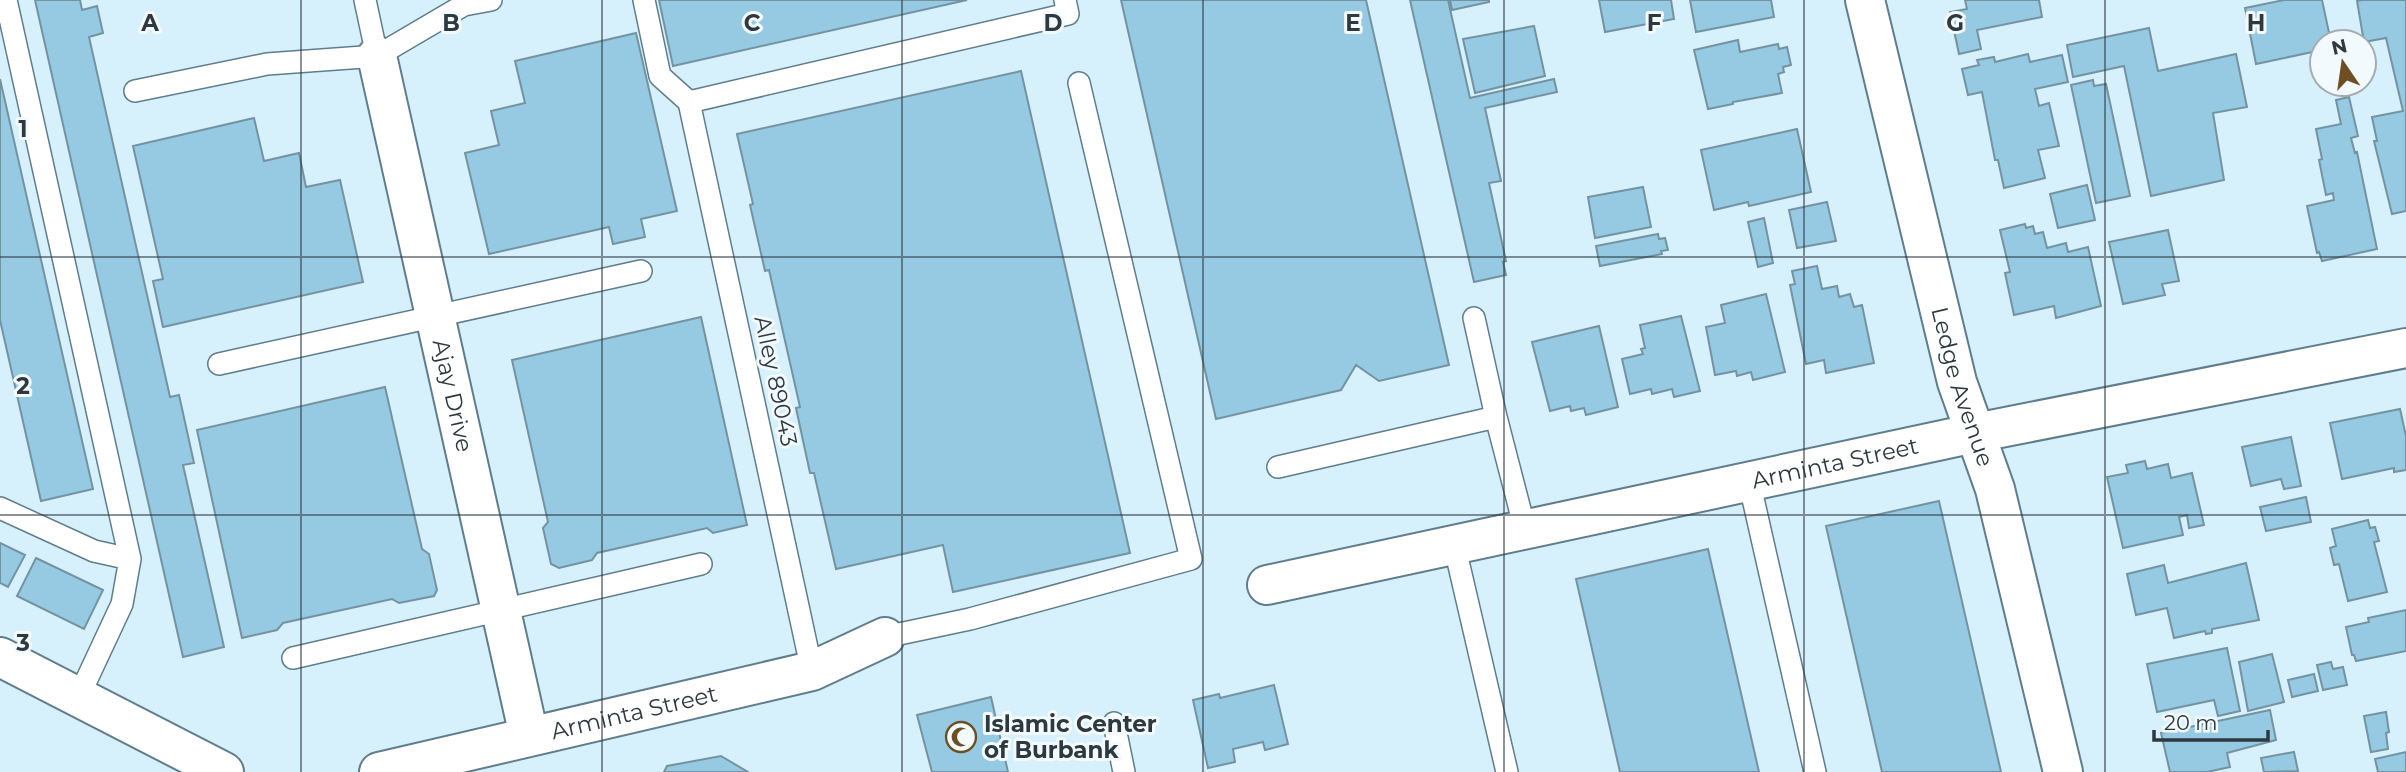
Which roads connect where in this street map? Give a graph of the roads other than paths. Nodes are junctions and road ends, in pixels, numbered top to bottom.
1 (5, 0) edge
2 (365, 0) edge
3 (491, 0) edge
4 (644, 0) edge
5 (1065, 0) edge
6 (1865, 0) edge
7 (377, 56) junction
8 (1079, 83) dead end
9 (135, 91) dead end
10 (690, 102) junction
11 (641, 271) dead end
12 (436, 317) junction
13 (1474, 318) dead end
14 (2406, 348) edge
15 (219, 364) dead end
16 (1496, 417) junction
17 (1975, 433) junction
18 (1278, 467) dead end
19 (1749, 481) junction
20 (0, 508) edge
21 (1525, 529) junction
22 (1454, 544) junction
23 (130, 559) junction
24 (701, 564) dead end
25 (1267, 584) dead end
26 (501, 610) junction
27 (885, 637) joint
28 (0, 657) edge
29 (293, 658) dead end
30 (812, 671) junction
31 (79, 696) junction
32 (1114, 723) dead end
33 (529, 736) junction
34 (225, 772) edge
35 (379, 772) edge
36 (1124, 772) edge
37 (1507, 772) edge
38 (1815, 772) edge
39 (2063, 772) edge

1 - 23 lane
2 - 7 lane
3 - 7 lane
4 - 10 lane
5 - 10 lane
6 - 17 street, Ledge Avenue
7 - 9 lane
7 - 12 street, Ajay Drive
8 - 27 lane
10 - 30 lane, Alley 89043
11 - 12 lane
12 - 15 lane
12 - 26 street, Ajay Drive
13 - 16 lane
14 - 17 street, Arminta Street
16 - 18 lane
16 - 21 lane
17 - 19 street, Arminta Street
17 - 39 street, Ledge Avenue
19 - 21 street, Arminta Street
19 - 38 lane
20 - 23 lane
21 - 22 street, Arminta Street
22 - 25 street, Arminta Street
22 - 37 lane
23 - 31 lane
24 - 26 lane
26 - 29 lane
26 - 33 street, Ajay Drive
27 - 30 street, Arminta Street
28 - 31 street
30 - 33 street, Arminta Street
31 - 34 street
32 - 36 lane
33 - 35 street, Arminta Street

